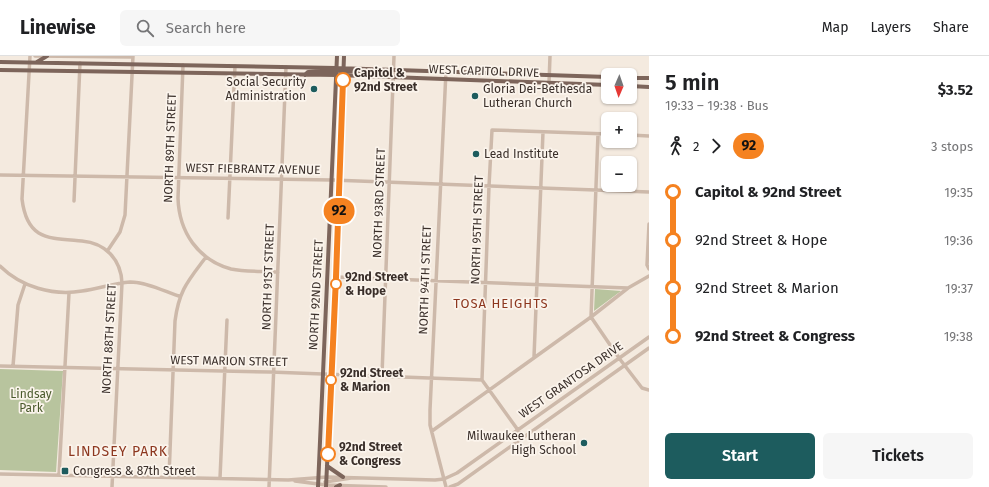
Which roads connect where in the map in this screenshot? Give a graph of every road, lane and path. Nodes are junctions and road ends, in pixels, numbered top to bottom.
1 (30, 56) edge
2 (35, 56) edge
3 (47, 56) edge
4 (337, 56) edge
5 (344, 56) edge
6 (394, 56) edge
7 (550, 56) edge
8 (133, 57) edge
9 (0, 62) edge
10 (32, 62) junction
11 (80, 63) junction
12 (133, 64) junction
13 (183, 65) junction
14 (235, 66) junction
15 (286, 67) junction
16 (0, 70) edge
17 (29, 70) junction
18 (394, 70) junction
19 (80, 71) junction
20 (337, 71) junction
21 (446, 71) junction
22 (132, 72) junction
23 (343, 72) junction
24 (183, 73) junction
25 (234, 74) junction
26 (285, 74) junction
27 (549, 75) junction
28 (601, 77) edge
29 (394, 78) junction
30 (637, 78) edge
31 (649, 78) edge
32 (445, 79) junction
33 (549, 83) junction
34 (601, 85) edge
35 (637, 86) edge
36 (649, 87) edge
37 (543, 132) junction
38 (598, 134) joint
39 (637, 135) edge
40 (649, 136) edge
41 (0, 175) edge
42 (23, 176) junction
43 (75, 176) junction
44 (127, 177) junction
45 (179, 178) junction
46 (230, 179) junction
47 (281, 180) junction
48 (332, 180) junction
49 (340, 181) junction
50 (390, 182) junction
51 (440, 184) junction
52 (489, 186) junction
53 (540, 188) junction
54 (596, 190) junction
55 (649, 192) edge
56 (74, 201) dead end
57 (228, 218) dead end
58 (649, 224) edge
59 (108, 250) junction
60 (206, 257) junction
61 (0, 266) edge
62 (649, 269) edge
63 (278, 272) junction
64 (649, 276) edge
65 (336, 277) junction
66 (385, 279) junction
67 (435, 281) junction
68 (485, 282) junction
69 (122, 283) junction
70 (25, 284) junction
71 (536, 284) junction
72 (592, 286) junction
73 (628, 288) junction
74 (69, 293) junction
75 (180, 296) junction
76 (591, 317) junction
77 (227, 320) dead end
78 (649, 337) edge
79 (649, 348) edge
80 (534, 357) junction
81 (619, 358) junction
82 (625, 365) junction
83 (0, 366) edge
84 (13, 366) junction
85 (65, 368) junction
86 (118, 369) junction
87 (173, 370) junction
88 (224, 371) junction
89 (274, 372) junction
90 (323, 374) junction
91 (332, 374) junction
92 (382, 375) junction
93 (432, 377) junction
94 (482, 380) junction
95 (488, 390) junction
96 (647, 390) edge
97 (518, 430) junction
98 (432, 431) junction
99 (523, 437) junction
100 (327, 466) junction
101 (0, 474) edge
102 (59, 475) junction
103 (113, 476) junction
104 (169, 477) junction
105 (319, 477) junction
106 (327, 477) junction
107 (343, 477) junction
108 (220, 478) junction
109 (353, 478) junction
110 (444, 478) junction
111 (270, 480) junction
112 (288, 480) junction
113 (326, 484) edge
114 (318, 485) edge
115 (338, 486) edge
116 (112, 487) edge
117 (269, 487) edge
118 (386, 487) edge
119 (446, 487) edge
120 (450, 487) edge

1 - 10 street
2 - 3 street
3 - 8 street
3 - 10 main road
4 - 20 main road, NORTH 92ND STREET
5 - 23 main road, NORTH 92ND STREET
6 - 18 street, NORTH 93RD STREET
7 - 27 street
8 - 12 street
9 - 10 main road, WEST CAPITOL DRIVE
10 - 11 main road, WEST CAPITOL DRIVE
10 - 17 street
11 - 12 main road, WEST CAPITOL DRIVE
11 - 19 street
12 - 13 main road, WEST CAPITOL DRIVE
12 - 22 street
13 - 14 main road, WEST CAPITOL DRIVE
13 - 24 street, NORTH 89TH STREET
14 - 15 main road, WEST CAPITOL DRIVE
14 - 25 street
15 - 20 main road, WEST CAPITOL DRIVE
15 - 26 street, NORTH 91ST STREET
16 - 17 main road
17 - 19 main road
17 - 42 street
18 - 21 main road, WEST CAPITOL DRIVE
18 - 23 main road, WEST CAPITOL DRIVE
18 - 29 street, NORTH 93RD STREET
19 - 22 main road
19 - 43 street
20 - 23 main road, WEST CAPITOL DRIVE
20 - 23 main road, WEST CAPITOL DRIVE
20 - 26 main road
20 - 48 main road, NORTH 92ND STREET
21 - 27 main road, WEST CAPITOL DRIVE
21 - 32 street, NORTH 94TH STREET
22 - 24 main road
22 - 44 street
23 - 29 main road, WEST CAPITOL DRIVE
23 - 49 main road, NORTH 92ND STREET
24 - 25 main road
24 - 45 street, NORTH 89TH STREET
25 - 26 main road
25 - 46 street
26 - 47 street, NORTH 91ST STREET
27 - 28 main road, WEST CAPITOL DRIVE
27 - 33 street
29 - 32 main road, WEST CAPITOL DRIVE
29 - 50 street, NORTH 93RD STREET
30 - 31 main road
32 - 33 main road, WEST CAPITOL DRIVE
32 - 51 street, NORTH 94TH STREET
33 - 34 main road, WEST CAPITOL DRIVE
35 - 36 main road
37 - 38 street
37 - 52 street, NORTH 95TH STREET
37 - 53 street
38 - 54 street
39 - 40 street
41 - 42 street, WEST FIEBRANTZ AVENUE
42 - 43 street, WEST FIEBRANTZ AVENUE
42 - 59 street
43 - 44 street, WEST FIEBRANTZ AVENUE
43 - 56 street
44 - 45 street, WEST FIEBRANTZ AVENUE
44 - 59 street
45 - 46 street, WEST FIEBRANTZ AVENUE
45 - 60 street, NORTH 89TH STREET
46 - 47 street, WEST FIEBRANTZ AVENUE
46 - 57 street
47 - 48 street, WEST FIEBRANTZ AVENUE
47 - 63 street, NORTH 91ST STREET
48 - 49 street, WEST FIEBRANTZ AVENUE
48 - 90 main road, NORTH 92ND STREET
49 - 50 street, WEST FIEBRANTZ AVENUE
49 - 65 main road, NORTH 92ND STREET
50 - 51 street, WEST FIEBRANTZ AVENUE
50 - 66 street, NORTH 93RD STREET
51 - 52 street, WEST FIEBRANTZ AVENUE
51 - 67 street, NORTH 94TH STREET
52 - 53 street, WEST FIEBRANTZ AVENUE
52 - 68 street, NORTH 95TH STREET
53 - 54 street, WEST FIEBRANTZ AVENUE
53 - 71 street
54 - 55 street, WEST FIEBRANTZ AVENUE
54 - 72 street
58 - 62 street
59 - 69 street, NORTH 88TH STREET
60 - 63 street, NORTH 89TH STREET
60 - 75 street
61 - 70 street
63 - 89 street, NORTH 91ST STREET
64 - 73 street
65 - 66 street
65 - 91 main road, NORTH 92ND STREET
66 - 67 street
66 - 92 street, NORTH 93RD STREET
67 - 68 street
67 - 93 street, NORTH 94TH STREET
68 - 71 street
68 - 94 street, NORTH 95TH STREET
69 - 74 street
69 - 75 street
69 - 86 street, NORTH 88TH STREET
70 - 74 street
70 - 84 street
71 - 72 street
71 - 80 street
72 - 73 street
72 - 76 street
73 - 76 street
74 - 85 street
75 - 87 street
76 - 80 street
76 - 81 street
77 - 88 street
78 - 81 street, WEST GRANTOSA DRIVE
79 - 82 street, WEST GRANTOSA DRIVE
80 - 95 street
81 - 82 street
81 - 97 street, WEST GRANTOSA DRIVE
82 - 96 street
82 - 99 street, WEST GRANTOSA DRIVE
83 - 84 street, WEST MARION STREET
84 - 85 street, WEST MARION STREET
85 - 86 street, WEST MARION STREET
85 - 102 street
86 - 87 street, WEST MARION STREET
86 - 103 street, NORTH 88TH STREET
87 - 88 street, WEST MARION STREET
87 - 104 street
88 - 89 street, WEST MARION STREET
88 - 108 street
89 - 90 street, WEST MARION STREET
89 - 111 street, NORTH 91ST STREET
90 - 91 street, WEST MARION STREET
90 - 105 main road, NORTH 92ND STREET
91 - 92 street, WEST MARION STREET
91 - 100 main road, NORTH 92ND STREET
92 - 93 street, WEST MARION STREET
93 - 94 street, WEST MARION STREET
93 - 98 street, NORTH 94TH STREET
94 - 95 street
95 - 97 street
95 - 98 street
97 - 99 street
97 - 110 street, WEST GRANTOSA DRIVE
98 - 110 street, NORTH 94TH STREET
99 - 120 street, WEST GRANTOSA DRIVE
100 - 106 main road, NORTH 92ND STREET
100 - 107 main road
101 - 102 street
102 - 103 street
103 - 104 street
103 - 116 street, NORTH 88TH STREET
104 - 108 street
105 - 106 street
105 - 112 street
105 - 114 main road, NORTH 92ND STREET
106 - 107 street
106 - 113 main road, NORTH 92ND STREET
107 - 109 street
108 - 111 street
109 - 110 street
109 - 113 street
110 - 119 street, NORTH 94TH STREET
111 - 112 street
111 - 117 street, NORTH 91ST STREET
112 - 114 street
113 - 114 street
113 - 115 street
115 - 118 street

